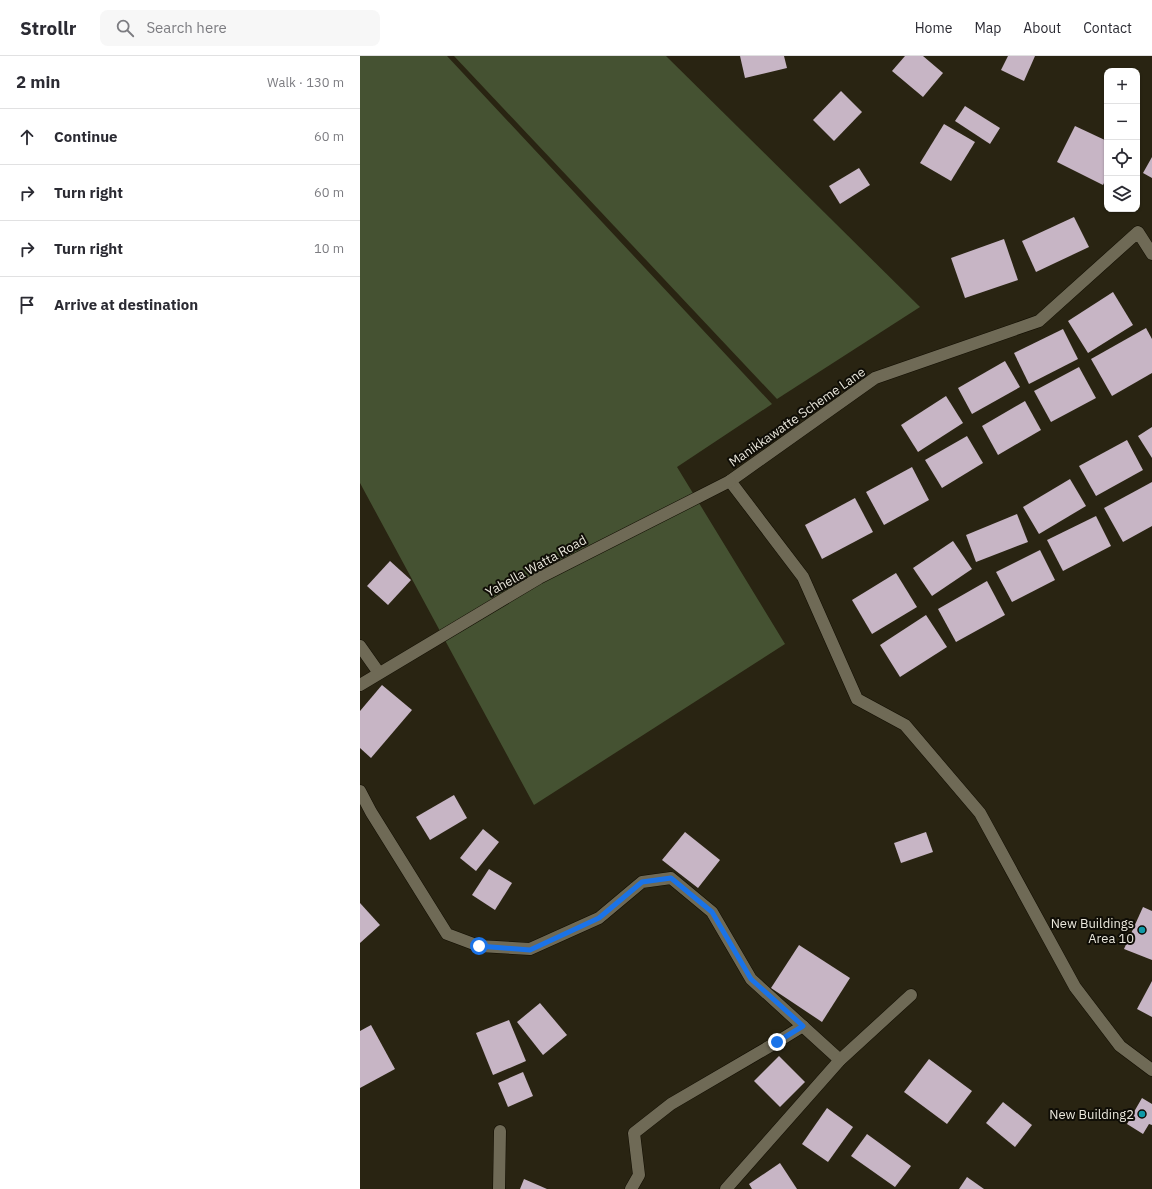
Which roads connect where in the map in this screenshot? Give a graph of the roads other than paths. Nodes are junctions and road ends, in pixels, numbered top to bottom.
1 (1152, 254) edge
2 (730, 481) junction
3 (360, 646) edge
4 (379, 673) junction
5 (360, 685) edge
6 (360, 792) edge
7 (911, 995) dead end
8 (803, 1026) junction
9 (840, 1060) junction
10 (1152, 1070) edge
11 (500, 1131) dead end
12 (499, 1189) edge
13 (630, 1189) edge
14 (726, 1189) edge

1 - 2 street, Manikkawatte Scheme Lane
2 - 4 street, Yahella Watta Road
2 - 10 street, Manikkawatte Scheme Lane
3 - 4 street
4 - 5 street, Yahella Watta Road
6 - 8 street
7 - 9 street
8 - 9 street
8 - 13 street
9 - 14 street
11 - 12 street

